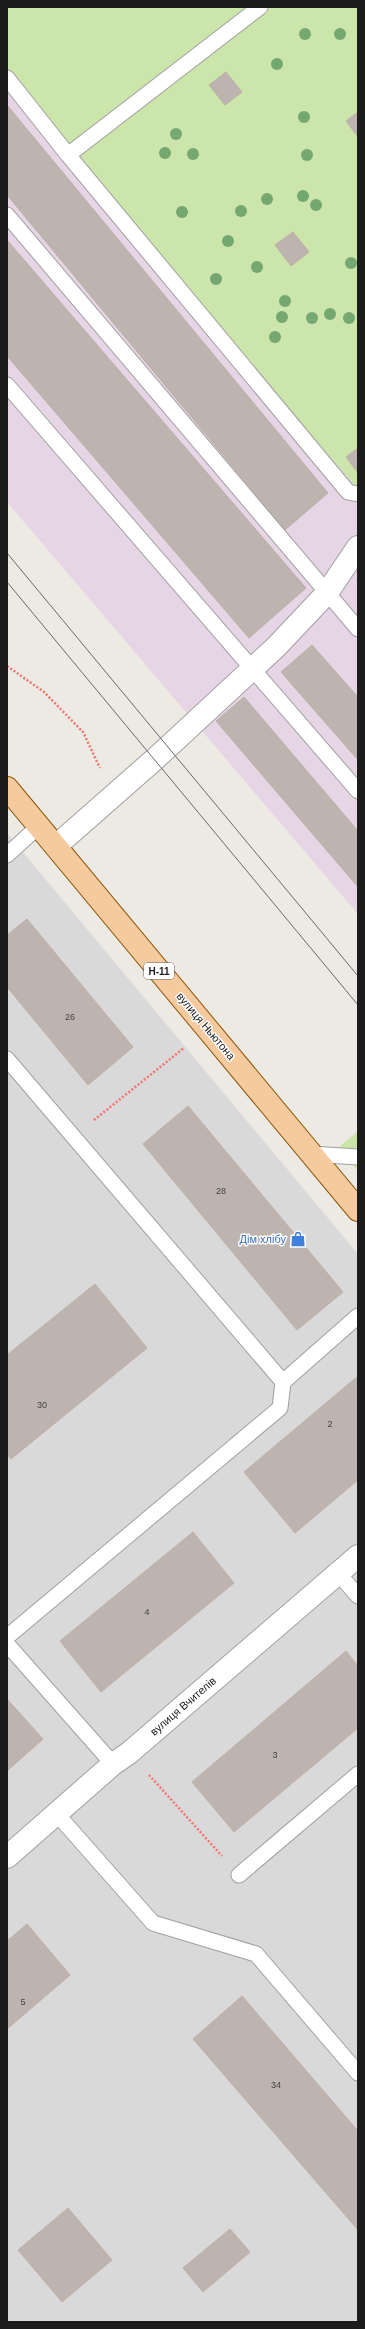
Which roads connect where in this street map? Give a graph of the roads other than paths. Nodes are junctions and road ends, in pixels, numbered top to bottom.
1 (260, 7) edge
2 (7, 78) edge
3 (68, 155) junction
4 (7, 215) edge
5 (7, 384) edge
6 (358, 494) edge
7 (358, 547) edge
8 (327, 593) junction
9 (358, 629) edge
10 (253, 669) junction
11 (7, 788) edge
12 (358, 791) edge
13 (39, 826) junction
14 (56, 846) junction
15 (7, 855) edge
16 (7, 1059) edge
17 (311, 1154) junction
18 (358, 1158) edge
19 (358, 1210) edge
20 (358, 1316) edge
21 (283, 1382) junction
22 (358, 1556) edge
23 (338, 1573) junction
24 (358, 1596) edge
25 (7, 1637) edge
26 (7, 1644) edge
27 (121, 1758) junction
28 (358, 1774) edge
29 (56, 1813) junction
30 (7, 1857) edge
31 (239, 1875) road end
32 (358, 2073) edge

1 - 3 lane
2 - 3 lane
3 - 6 lane
4 - 8 lane
5 - 10 lane
7 - 8 street
8 - 9 lane
8 - 10 street
10 - 12 lane
10 - 14 street
11 - 13 main road, вулиця Ньютона / Н-11
13 - 14 main road, вулиця Ньютона / Н-11
13 - 15 lane
14 - 17 main road, вулиця Ньютона / Н-11
16 - 21 lane
17 - 18 lane
17 - 19 main road, вулиця Ньютона / Н-11
20 - 21 lane
21 - 25 lane
22 - 23 street, вулиця Вчителів
23 - 24 lane
23 - 27 street, вулиця Вчителів
26 - 27 lane
27 - 29 street, вулиця Вчителів
28 - 31 lane
29 - 30 street, вулиця Вчителів
29 - 32 lane

